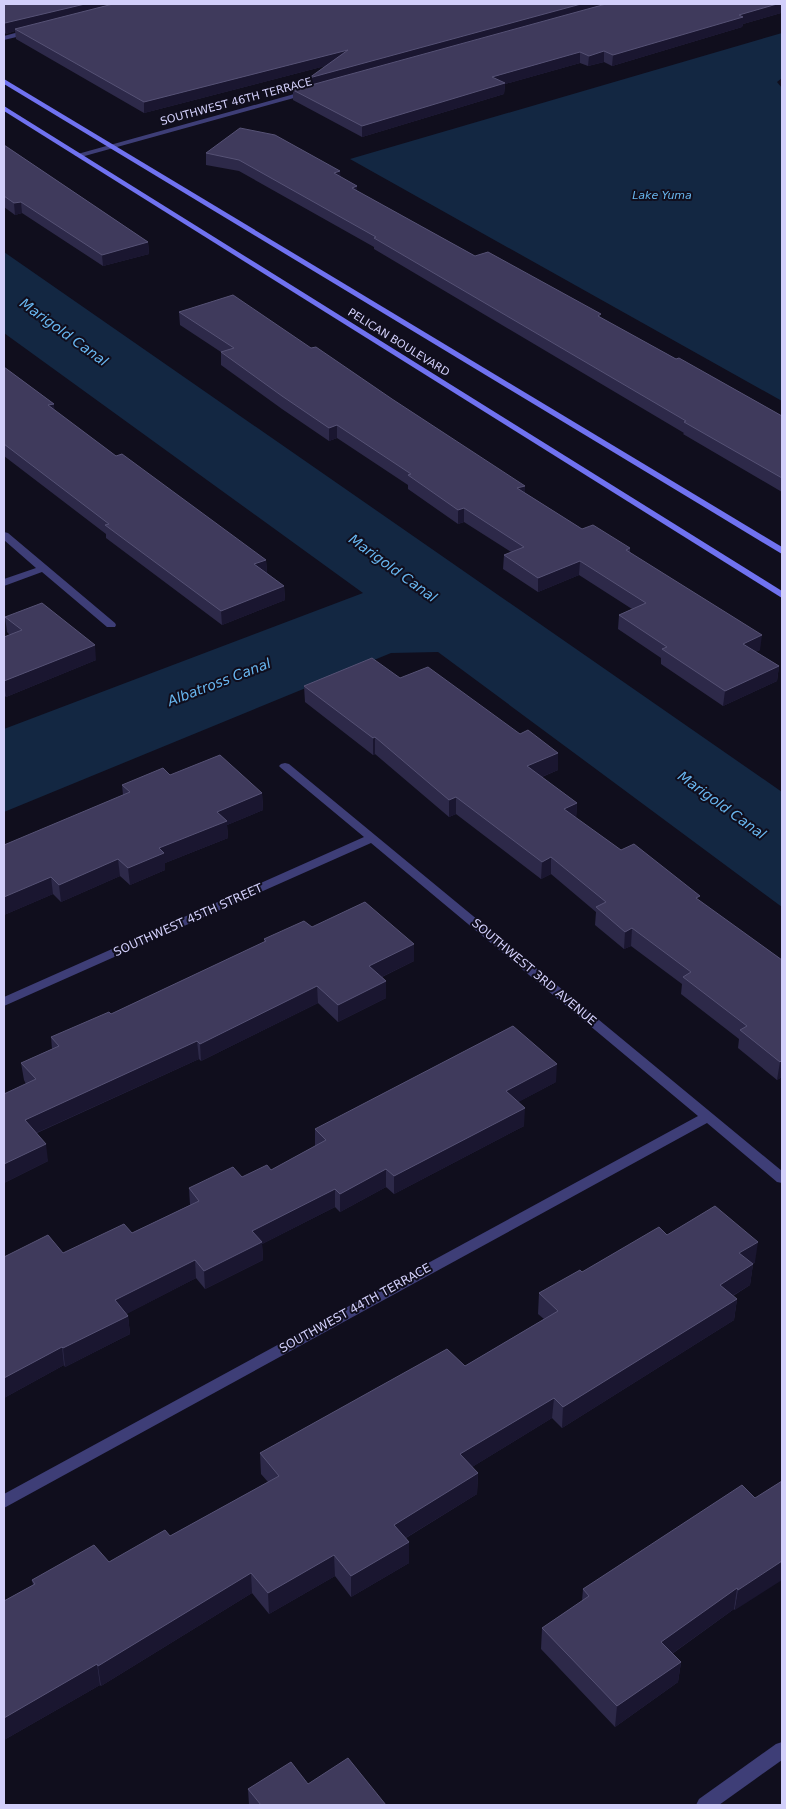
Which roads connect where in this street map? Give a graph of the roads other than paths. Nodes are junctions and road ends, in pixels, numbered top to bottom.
1 (41, 29) edge
2 (4, 38) edge
3 (4, 81) edge
4 (318, 90) edge
5 (4, 108) edge
6 (115, 146) junction
7 (78, 155) junction
8 (4, 535) edge
9 (782, 551) edge
10 (42, 569) junction
11 (4, 583) edge
12 (782, 595) edge
13 (111, 625) dead end
14 (285, 766) dead end
15 (372, 838) junction
16 (4, 1002) edge
17 (708, 1116) junction
18 (782, 1178) edge
19 (4, 1502) edge
20 (782, 1750) edge
21 (705, 1805) edge

1 - 2 street
3 - 6 street, PELICAN BOULEVARD
4 - 6 street, SOUTHWEST 46TH TERRACE
5 - 7 street, PELICAN BOULEVARD
6 - 7 street, SOUTHWEST 46TH TERRACE
6 - 9 street, PELICAN BOULEVARD
7 - 12 street, PELICAN BOULEVARD
8 - 10 street
10 - 11 street
10 - 13 street
14 - 15 street, SOUTHWEST 3RD AVENUE
15 - 16 street, SOUTHWEST 45TH STREET
15 - 17 street, SOUTHWEST 3RD AVENUE
17 - 18 street, SOUTHWEST 3RD AVENUE
17 - 19 street, SOUTHWEST 44TH TERRACE
20 - 21 street

